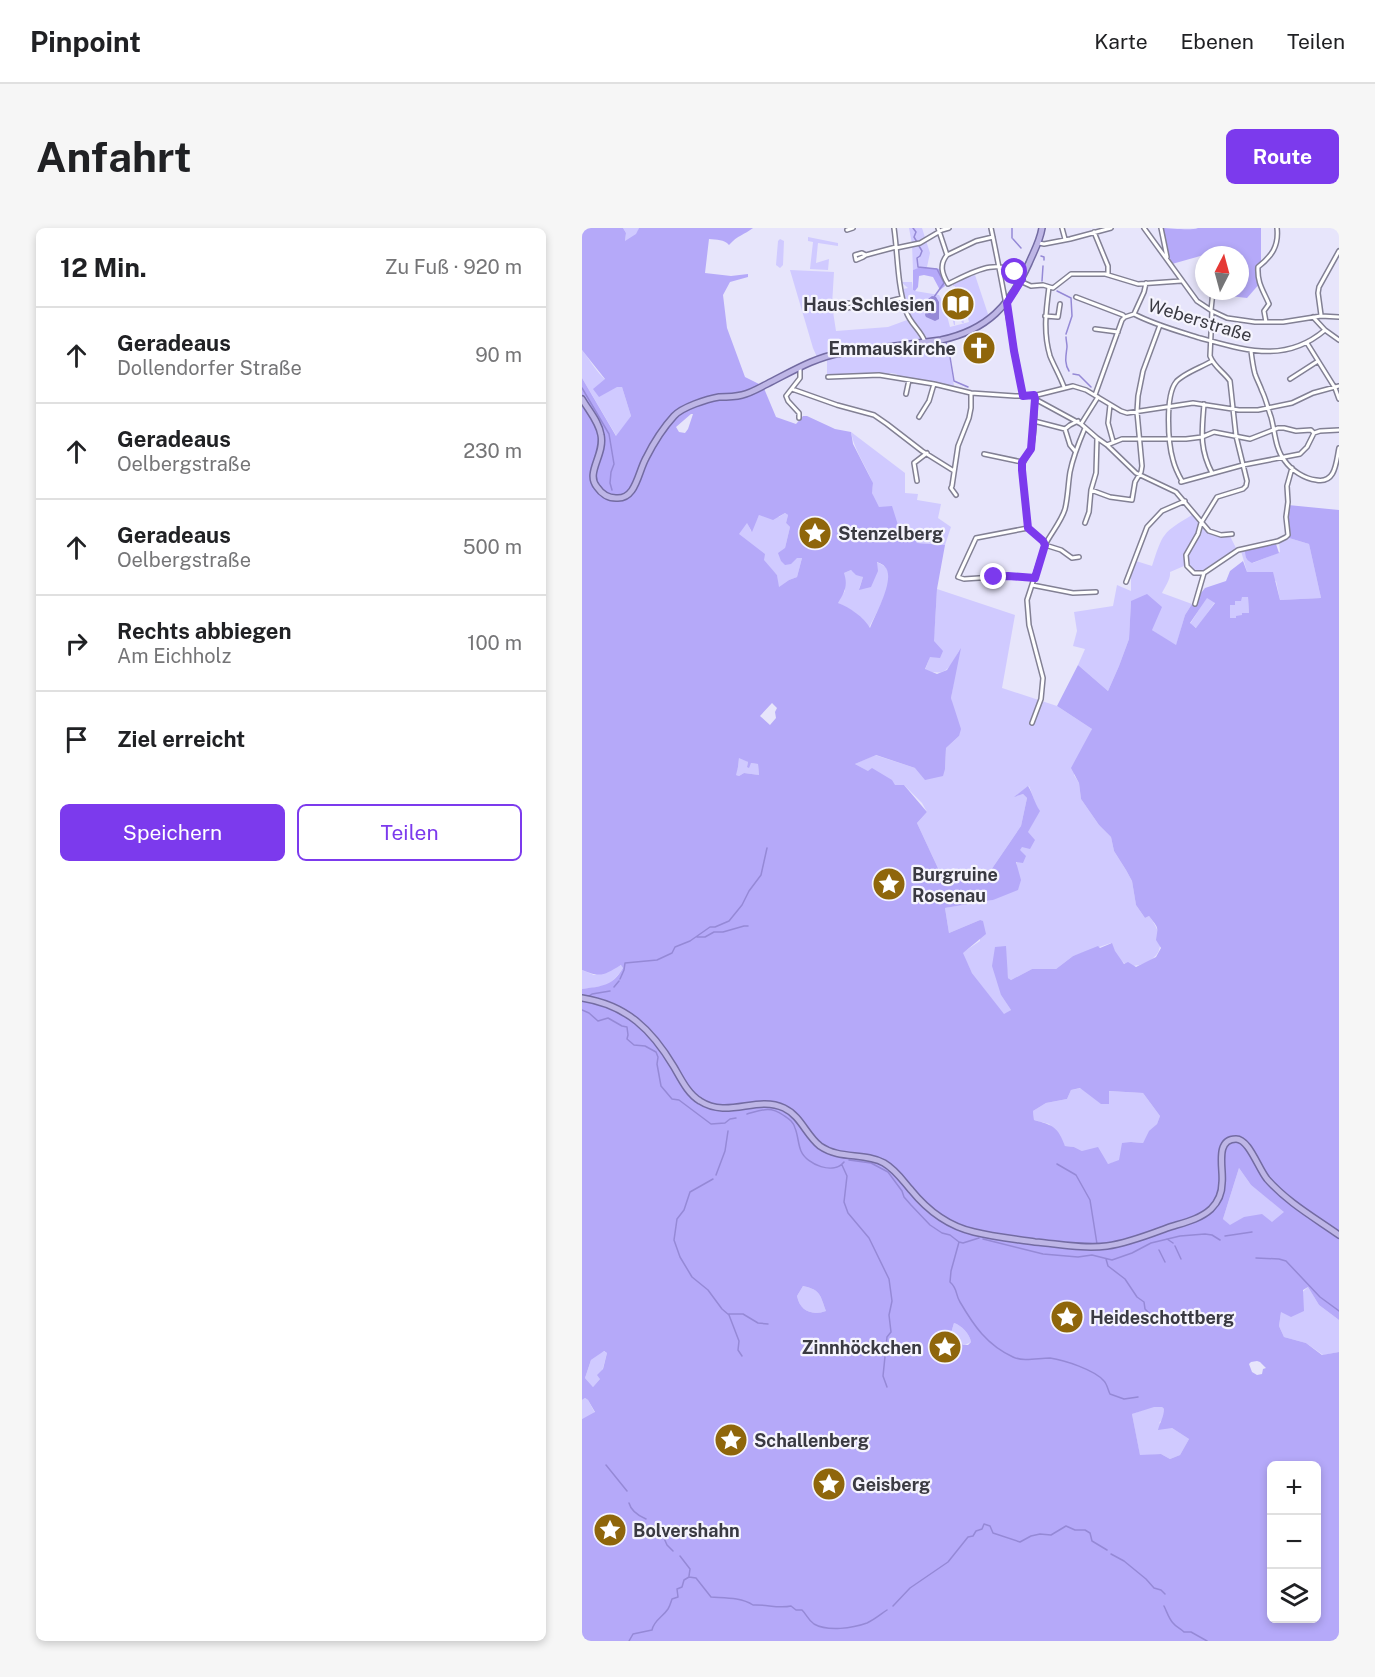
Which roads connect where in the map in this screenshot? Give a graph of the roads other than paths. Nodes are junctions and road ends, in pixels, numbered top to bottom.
1 (853, 228) edge
2 (894, 228) edge
3 (949, 228) edge
4 (991, 228) edge
5 (1042, 228) edge
6 (1062, 228) edge
7 (1111, 228) edge
8 (1144, 228) edge
9 (1161, 228) edge
10 (1277, 228) edge
11 (847, 230) dead end
12 (939, 230) edge
13 (1094, 232) junction
14 (993, 237) junction
15 (1065, 239) junction
16 (1039, 243) junction
17 (896, 248) junction
18 (1339, 251) edge
19 (866, 255) dead end
20 (947, 255) junction
21 (1167, 259) junction
22 (998, 267) junction
23 (1108, 274) junction
24 (1021, 280) junction
25 (1182, 281) junction
26 (1146, 283) junction
27 (1049, 287) junction
28 (1076, 297) dead end
29 (902, 298) junction
30 (1212, 300) edge
31 (1007, 303) junction
32 (856, 304) dead end
33 (1060, 304) dead end
34 (1211, 310) junction
35 (1134, 314) junction
36 (1045, 316) junction
37 (1321, 316) junction
38 (1125, 317) junction
39 (1339, 317) edge
40 (1313, 318) junction
41 (1266, 322) junction
42 (1160, 325) junction
43 (1095, 329) dead end
44 (1325, 330) junction
45 (1118, 332) junction
46 (1339, 340) edge
47 (1211, 341) junction
48 (925, 342) junction
49 (1307, 343) junction
50 (1251, 351) junction
51 (1212, 361) junction
52 (1318, 361) junction
53 (800, 368) junction
54 (828, 377) dead end
55 (1290, 379) dead end
56 (909, 381) junction
57 (934, 384) junction
58 (1065, 387) junction
59 (1337, 387) edge
60 (792, 389) junction
61 (971, 393) junction
62 (906, 394) dead end
63 (1023, 396) junction
64 (1096, 396) junction
65 (1034, 397) junction
66 (582, 399) edge
67 (1339, 399) edge
68 (1204, 404) junction
69 (1110, 405) junction
70 (1169, 406) junction
71 (1268, 408) junction
72 (1234, 409) junction
73 (1137, 412) junction
74 (799, 417) dead end
75 (919, 417) dead end
76 (1034, 421) junction
77 (1080, 423) junction
78 (1085, 428) junction
79 (1065, 429) junction
80 (1274, 429) junction
81 (1339, 430) edge
82 (1314, 433) junction
83 (1236, 436) junction
84 (1202, 437) junction
85 (1097, 438) junction
86 (1140, 439) junction
87 (1170, 439) junction
88 (1114, 441) junction
89 (1107, 445) junction
90 (1339, 448) edge
91 (1075, 451) junction
92 (927, 453) junction
93 (984, 454) dead end
94 (1282, 456) junction
95 (1022, 462) junction
96 (1243, 465) junction
97 (1292, 468) junction
98 (954, 471) junction
99 (1212, 472) junction
100 (1139, 475) junction
101 (917, 481) dead end
102 (1091, 490) junction
103 (956, 495) dead end
104 (1185, 501) junction
105 (1085, 523) dead end
106 (1201, 524) junction
107 (1028, 528) junction
108 (1232, 534) dead end
109 (1045, 545) junction
110 (1078, 557) dead end
111 (1204, 573) junction
112 (1035, 578) junction
113 (1126, 582) dead end
114 (1032, 585) junction
115 (1096, 592) dead end
116 (1195, 604) dead end
117 (1032, 723) dead end
118 (582, 998) edge
119 (1339, 1235) edge

1 - 11 street
2 - 17 street
3 - 12 street
4 - 14 street
5 - 16 main road
6 - 15 street
7 - 13 street
8 - 21 street
9 - 21 street
10 - 41 street
12 - 17 street
12 - 20 street
13 - 15 street
13 - 23 street
14 - 20 street
14 - 22 street
15 - 16 street
16 - 24 main road
17 - 19 street
17 - 29 street
18 - 37 street
20 - 22 street
21 - 25 street
22 - 24 street
22 - 31 street
23 - 26 street
23 - 27 street
24 - 27 street
24 - 31 main road
25 - 26 street
25 - 34 street
26 - 35 street
27 - 36 street
28 - 38 street, Weberstraße
29 - 32 street
29 - 48 street
30 - 34 street
31 - 48 main road
31 - 63 street
33 - 36 street
34 - 41 street
34 - 47 street
35 - 38 street
35 - 42 street, Weberstraße
36 - 58 street
37 - 39 street
37 - 40 street
38 - 45 street
40 - 41 street
40 - 44 street
42 - 47 street, Weberstraße
42 - 73 street
43 - 45 street
44 - 46 street
44 - 49 street, Weberstraße
45 - 64 street
47 - 50 street, Weberstraße
47 - 51 street
48 - 53 main road
49 - 50 street, Weberstraße
49 - 52 street
50 - 71 street
51 - 70 street
51 - 72 street
52 - 55 street
52 - 59 street
53 - 60 street
53 - 66 main road
54 - 56 street
56 - 57 street
56 - 62 street
57 - 61 street
57 - 75 street
58 - 64 street
58 - 65 street
59 - 67 street
59 - 71 street
60 - 74 street
60 - 92 street
61 - 63 street
61 - 98 street
63 - 65 street
64 - 69 street
64 - 77 street
65 - 76 street
65 - 77 street
68 - 70 street
68 - 72 street
68 - 84 street
69 - 73 street
69 - 88 street
70 - 73 street
70 - 87 street
71 - 72 street
71 - 80 street
72 - 83 street
73 - 86 street
76 - 79 street
76 - 95 street
77 - 78 street
77 - 79 street
78 - 85 street
78 - 91 street
79 - 91 street
80 - 82 street
80 - 83 street
80 - 94 street
81 - 82 street
82 - 94 street
83 - 84 street
83 - 96 street
84 - 87 street
84 - 99 street
85 - 89 street
85 - 102 street
86 - 87 street
86 - 88 street
86 - 100 street
87 - 99 street
88 - 89 street
89 - 100 street
90 - 97 street
91 - 109 street
92 - 98 street
92 - 101 street
93 - 95 street
94 - 96 street
94 - 97 street
95 - 107 street
96 - 99 street
96 - 106 street
97 - 111 street
98 - 103 street
100 - 102 street
100 - 104 street
102 - 105 street
104 - 106 street
104 - 113 street
106 - 108 street
106 - 111 street
107 - 109 street
107 - 112 street
109 - 110 street
109 - 112 street
111 - 116 street
112 - 114 street
114 - 115 street
114 - 117 street
118 - 119 main road

